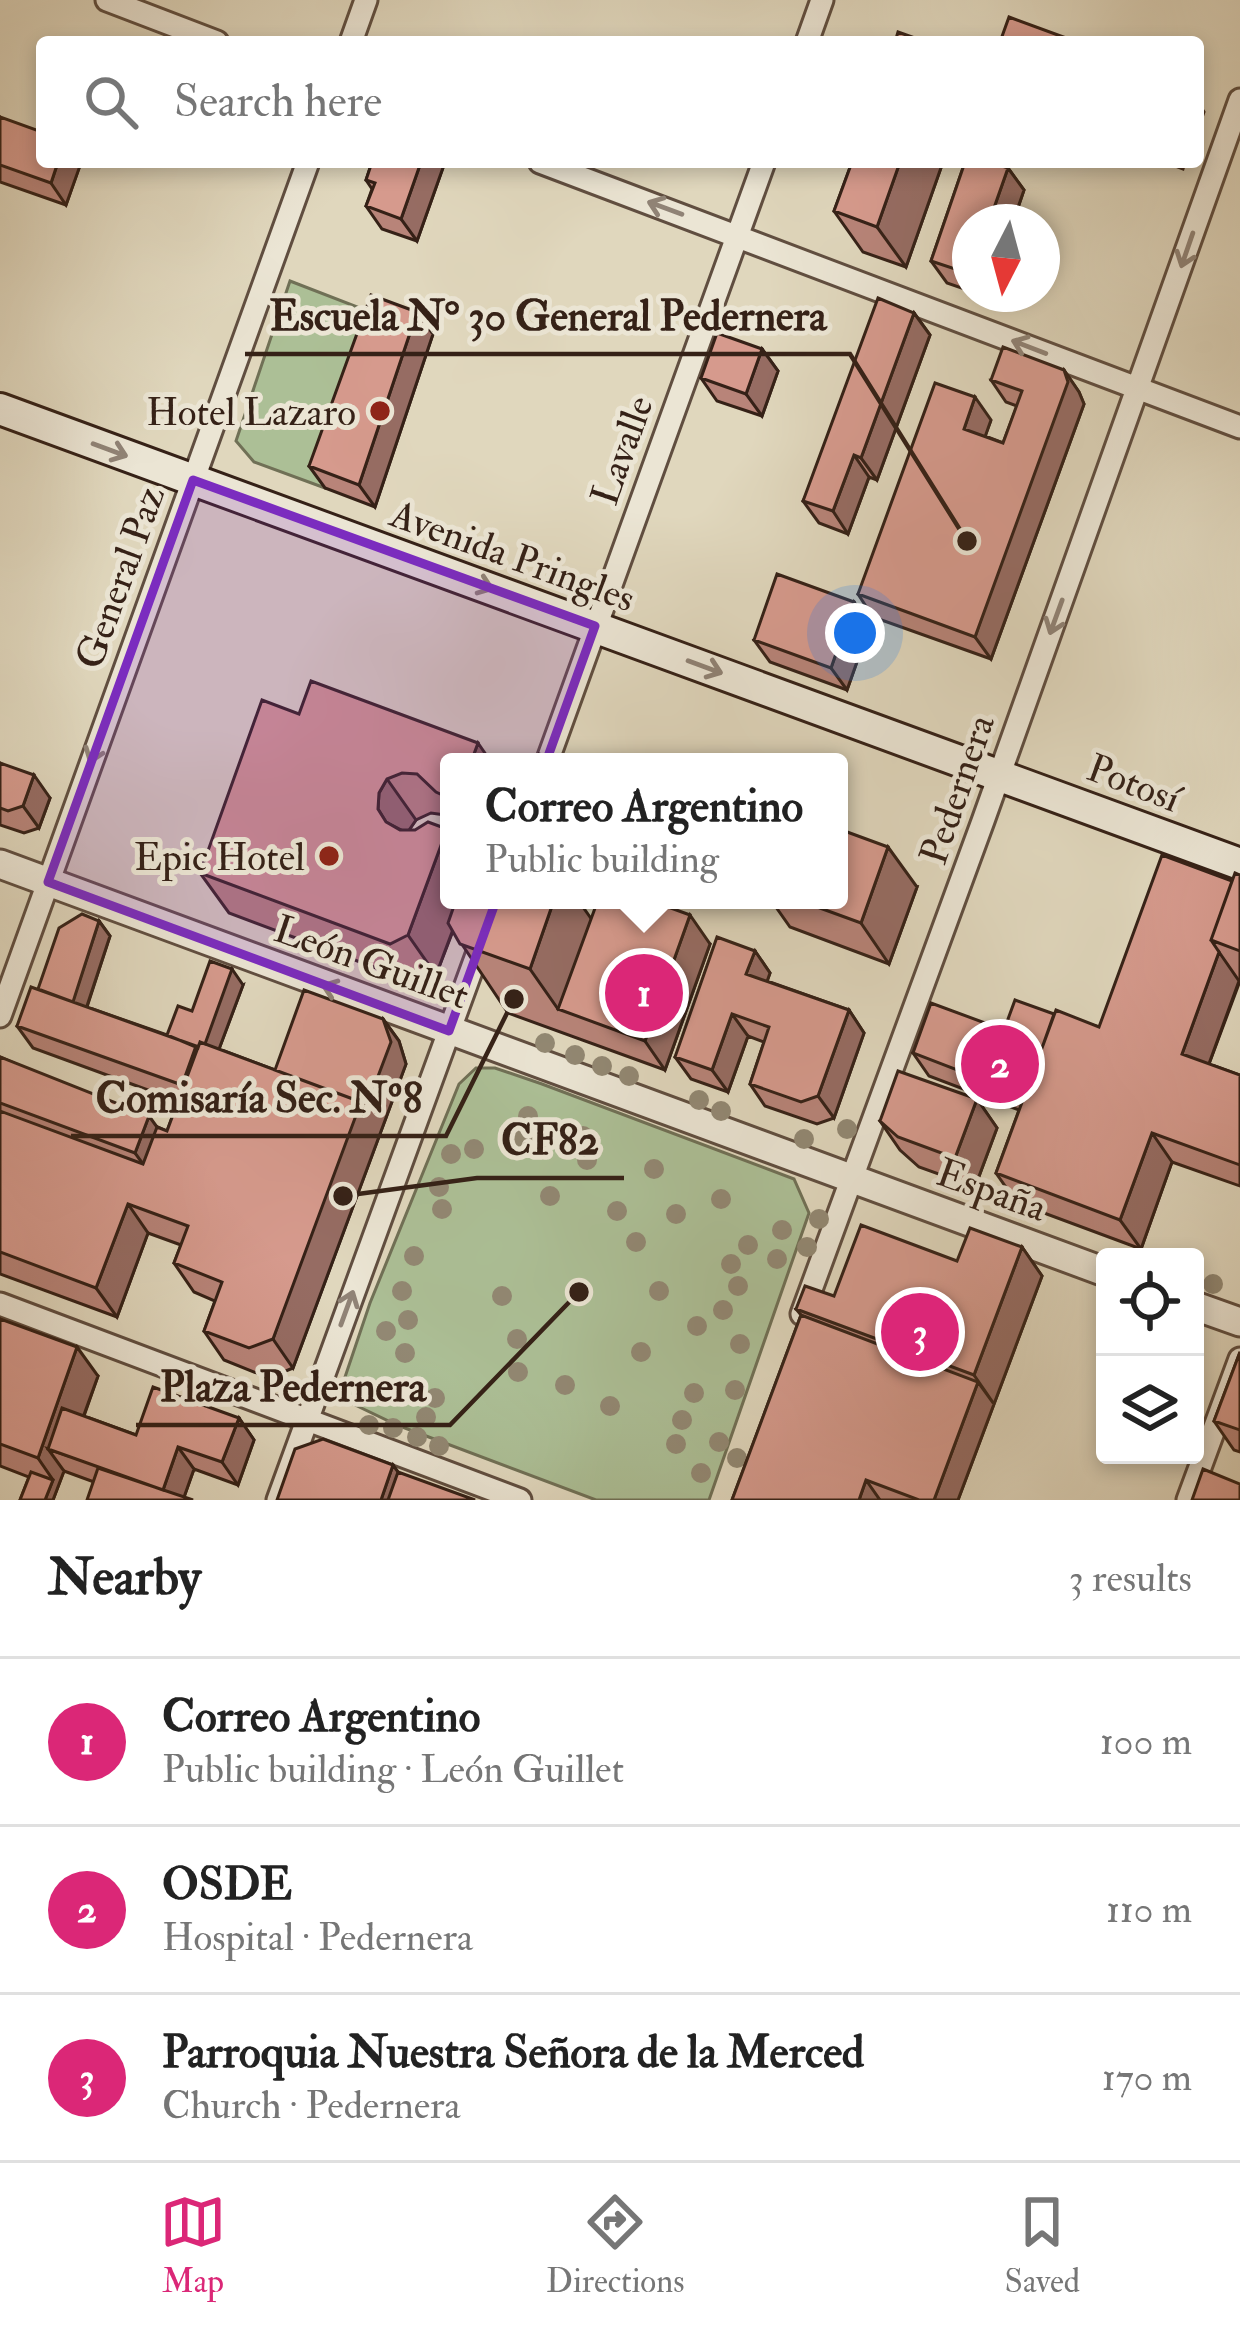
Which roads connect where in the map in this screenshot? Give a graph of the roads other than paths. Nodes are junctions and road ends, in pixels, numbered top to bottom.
1 (107, 0) edge
2 (366, 0) edge
3 (822, 0) edge
4 (201, 36) edge
5 (353, 36) edge
6 (809, 36) edge
7 (1240, 100) edge
8 (306, 168) edge
9 (556, 168) edge
10 (762, 168) edge
11 (738, 234) junction
12 (1138, 389) junction
13 (0, 410) edge
14 (1240, 428) edge
15 (193, 480) junction
16 (595, 626) junction
17 (550, 753) edge
18 (999, 774) junction
19 (0, 864) edge
20 (1240, 864) edge
21 (48, 882) junction
22 (494, 909) edge
23 (0, 1016) edge
24 (448, 1031) junction
25 (852, 1177) junction
26 (1096, 1269) edge
27 (0, 1304) edge
28 (1204, 1309) edge
29 (1240, 1322) edge
30 (794, 1337) edge
31 (1240, 1359) edge
32 (307, 1418) junction
33 (278, 1500) edge
34 (520, 1500) edge
35 (1188, 1500) edge

1 - 4 street
2 - 5 street
3 - 6 street
7 -> 12 street, Pedernera
8 - 15 street, General Paz
11 -> 9 street
10 - 11 street, Lavalle
12 -> 11 street
11 - 16 street, Lavalle
12 - 14 street
12 -> 18 street, Pedernera
13 -> 15 main road, Avenida Pringles
15 -> 16 main road, Avenida Pringles
15 -> 21 street, General Paz
16 - 17 street, Lavalle
16 -> 18 main road, Avenida Pringles
18 - 20 main road, Potosí
18 - 25 street, Pedernera
19 - 21 street, León Guillet
21 - 23 street, General Paz
24 -> 21 street, León Guillet
22 - 24 street
24 - 25 street, León Guillet
32 -> 24 street
25 - 26 street, España
25 - 30 street, Pedernera
27 - 32 street
28 - 29 street
31 - 35 street
32 - 33 street
32 - 34 street

